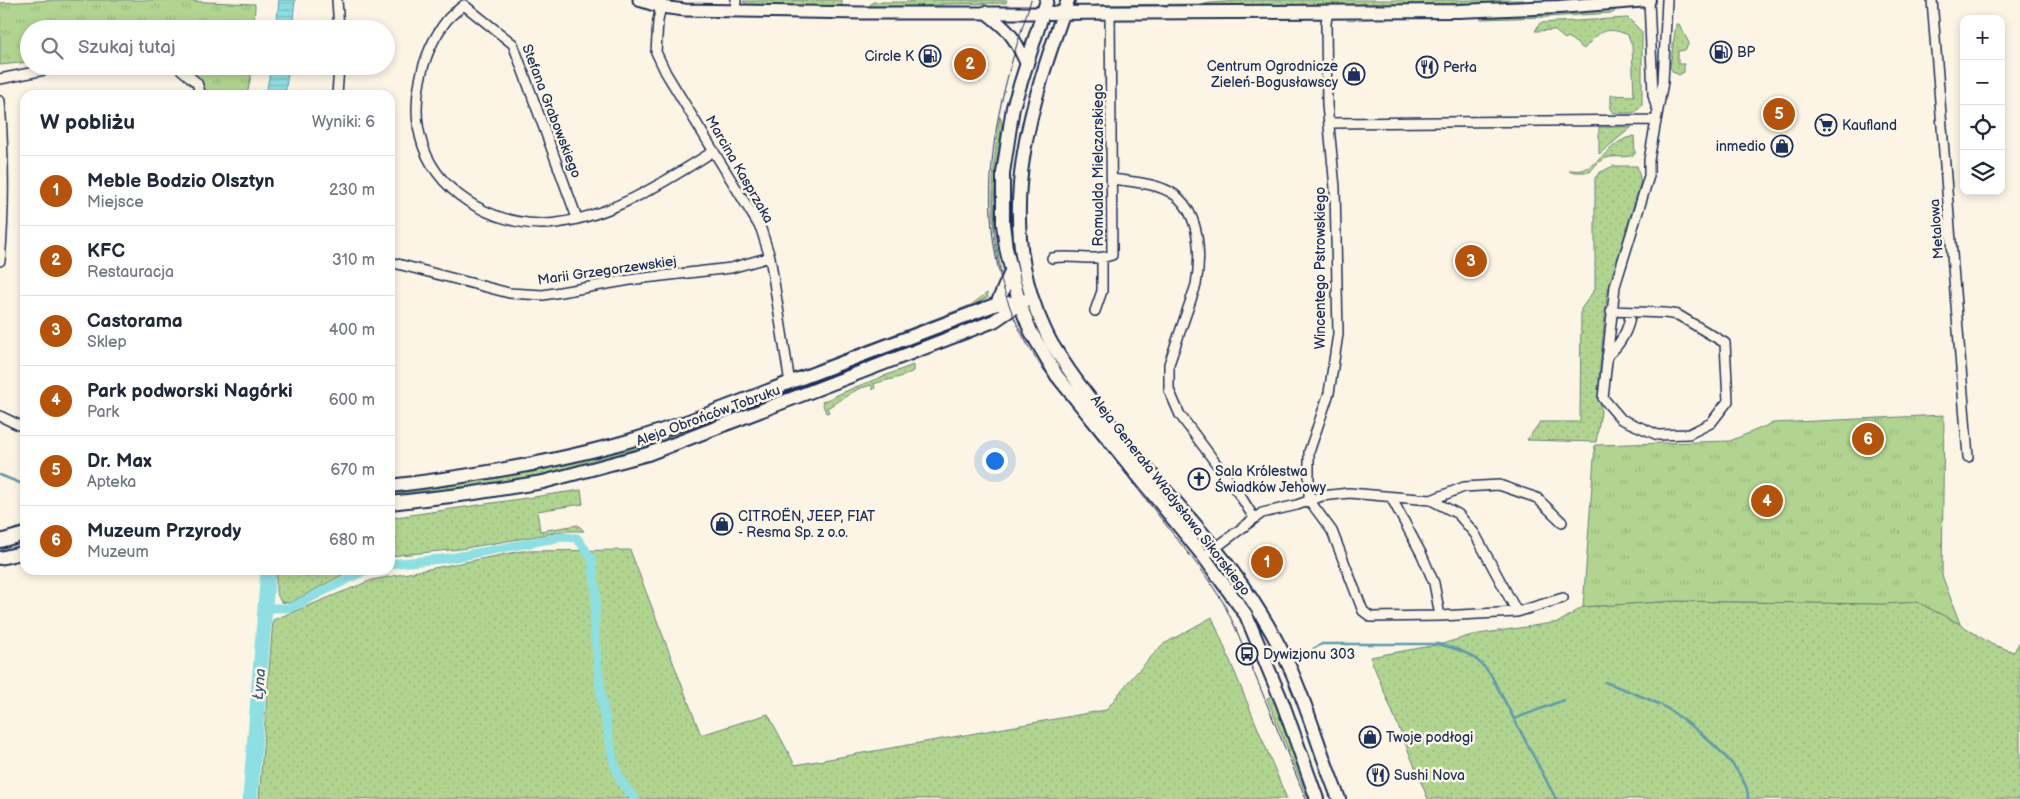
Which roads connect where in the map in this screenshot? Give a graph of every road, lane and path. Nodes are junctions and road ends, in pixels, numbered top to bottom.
1 (337, 0) edge
2 (639, 0) edge
3 (1047, 0) edge
4 (1068, 0) edge
5 (1649, 0) edge
6 (1667, 0) edge
7 (1932, 0) edge
8 (462, 3) edge
9 (661, 3) edge
10 (736, 6) edge
11 (1328, 11) junction
12 (985, 12) junction
13 (1043, 13) junction
14 (1063, 13) junction
15 (1110, 13) junction
16 (338, 20) edge
17 (1027, 65) junction
18 (20, 75) edge
19 (188, 75) edge
20 (338, 75) edge
21 (0, 79) edge
22 (199, 90) edge
23 (337, 90) edge
24 (0, 101) edge
25 (1657, 109) junction
26 (1655, 120) junction
27 (1329, 123) junction
28 (714, 151) junction
29 (1112, 179) junction
30 (2, 211) edge
31 (578, 218) junction
32 (770, 256) junction
33 (1052, 258) dead end
34 (1102, 259) junction
35 (0, 261) edge
36 (395, 263) edge
37 (1011, 272) junction
38 (1032, 297) junction
39 (1019, 302) junction
40 (997, 304) junction
41 (1095, 311) dead end
42 (1611, 311) junction
43 (1630, 313) junction
44 (1607, 356) junction
45 (790, 382) junction
46 (0, 416) edge
47 (20, 426) edge
48 (1968, 457) dead end
49 (395, 485) edge
50 (1391, 497) junction
51 (1309, 500) junction
52 (1431, 500) junction
53 (395, 503) edge
54 (1254, 518) junction
55 (1562, 522) dead end
56 (20, 535) edge
57 (0, 541) edge
58 (1215, 549) junction
59 (20, 553) edge
60 (1204, 557) junction
61 (0, 558) edge
62 (1563, 598) dead end
63 (1517, 612) junction
64 (1440, 616) junction
65 (1317, 799) edge
66 (1339, 799) edge

1 - 16 street
2 - 9 street
3 - 13 main road, Aleja Generała Władysława Sikorskiego
4 - 14 main road, Aleja Generała Władysława Sikorskiego
5 - 11 main road
5 - 25 street
6 - 25 street
7 - 48 street, Metalowa
8 - 31 street, Stefana Grabowskiego
8 - 31 street, Stefana Grabowskiego
9 - 10 street
9 - 28 street, Marcina Kasprzaka
10 - 12 street
11 - 15 main road
11 - 27 street, Wincentego Pstrowskiego
12 - 13 street
12 - 17 street
13 - 14 main road
13 - 17 main road, Aleja Generała Władysława Sikorskiego
14 - 15 main road
14 - 38 main road, Aleja Generała Władysława Sikorskiego
15 - 29 street, Romualda Mielczarskiego
17 - 37 main road, Aleja Generała Władysława Sikorskiego
18 - 21 street
19 - 22 street
20 - 23 street
24 - 30 street
25 - 26 street
26 - 27 street
26 - 42 street
27 - 51 street, Wincentego Pstrowskiego
28 - 31 street, Stefana Grabowskiego
28 - 32 street, Marcina Kasprzaka
29 - 34 street, Romualda Mielczarskiego
29 - 54 street
30 - 35 street
32 - 36 street, Marii Grzegorzewskiej
32 - 45 street, Marcina Kasprzaka
33 - 34 street, Romualda Mielczarskiego
34 - 41 street
37 - 39 main road, Aleja Generała Władysława Sikorskiego
37 - 40 main road
38 - 39 main road, Aleja Obrońców Tobruku
38 - 58 main road, Aleja Generała Władysława Sikorskiego
39 - 40 main road, Aleja Obrońców Tobruku
39 - 53 main road, Aleja Obrońców Tobruku
39 - 60 main road, Aleja Generała Władysława Sikorskiego
40 - 45 main road, Aleja Obrońców Tobruku
42 - 43 street
42 - 44 street
43 - 44 street
43 - 44 street
45 - 49 main road, Aleja Obrońców Tobruku
46 - 47 street
50 - 51 street
50 - 52 street
50 - 64 street
51 - 54 street
51 - 64 street
52 - 55 street
52 - 63 street
54 - 58 street, Aleja Generała Władysława Sikorskiego
56 - 57 main road
58 - 60 street
58 - 66 main road, Aleja Generała Władysława Sikorskiego
59 - 61 main road
60 - 65 main road, Aleja Generała Władysława Sikorskiego
62 - 63 street
63 - 64 street

